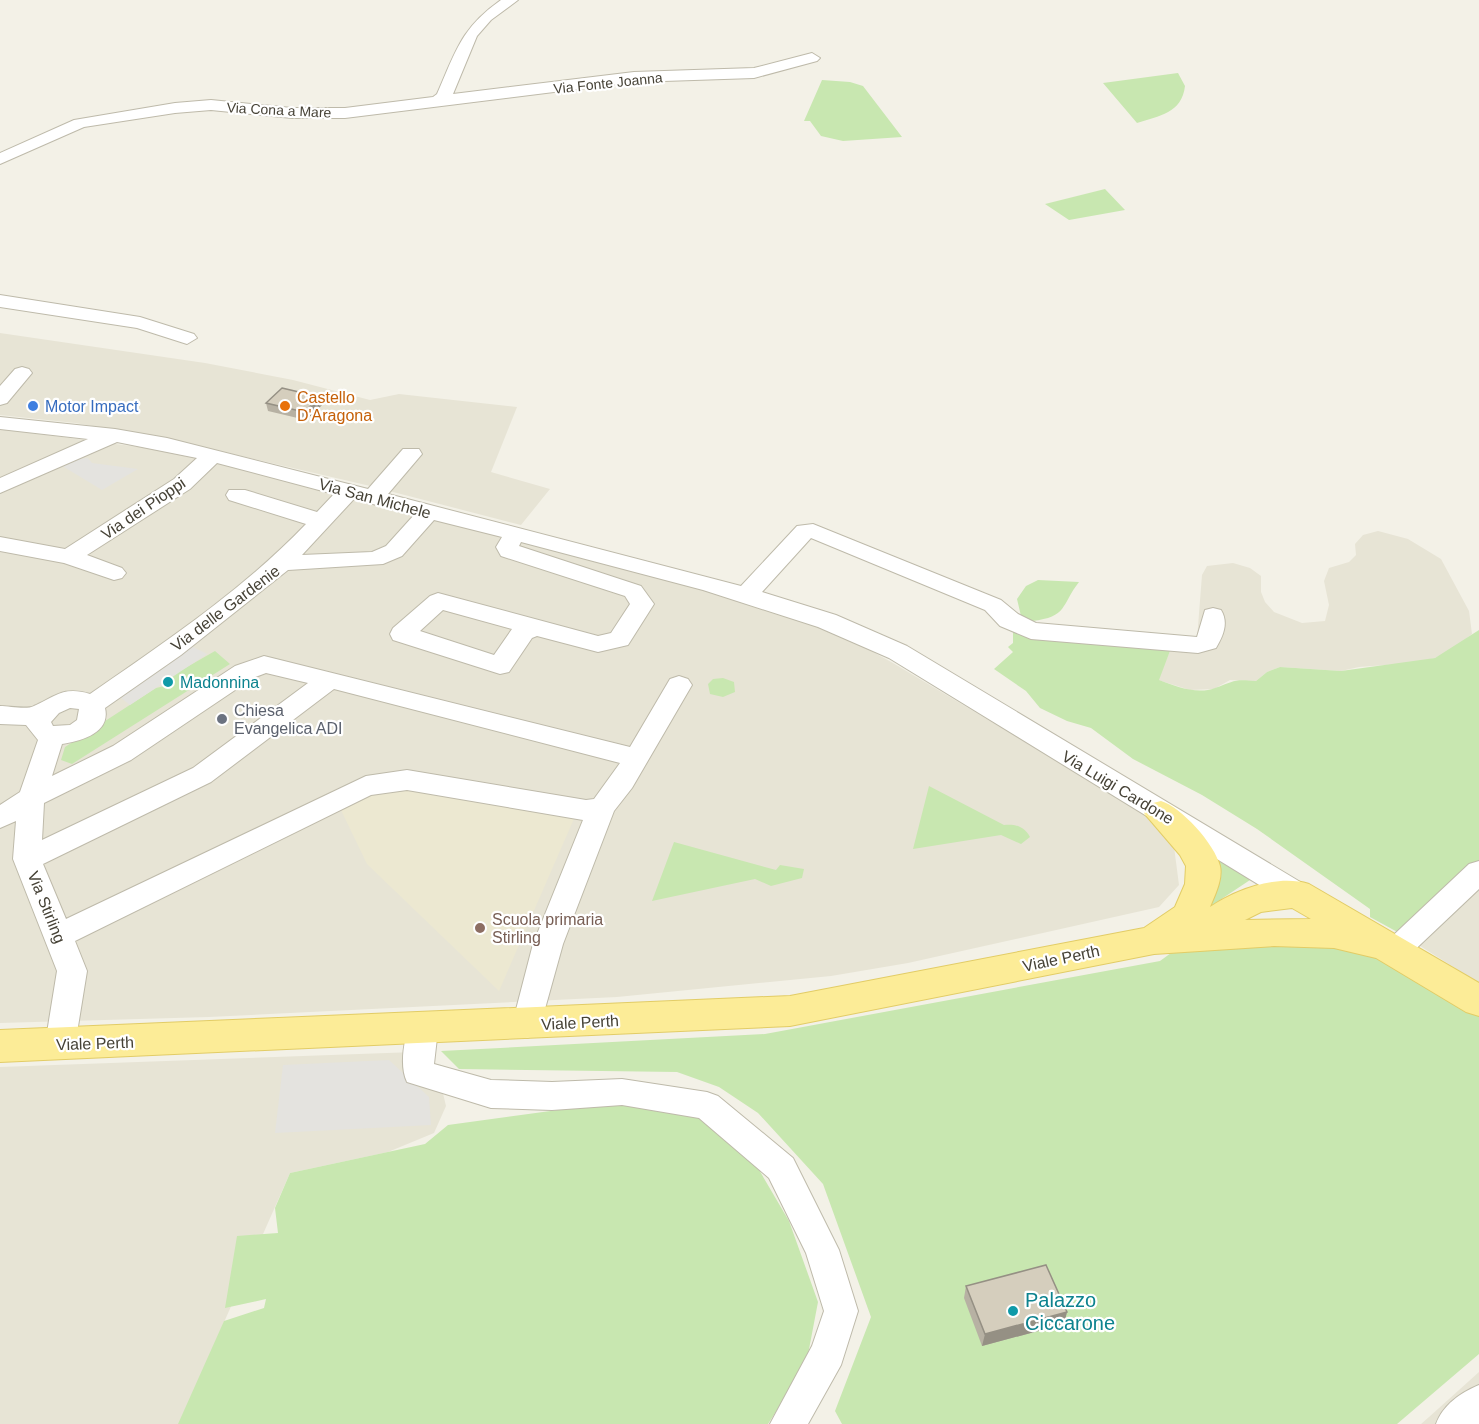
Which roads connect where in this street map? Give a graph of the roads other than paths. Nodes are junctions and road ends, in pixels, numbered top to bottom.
1 (511, 0) edge
2 (812, 58) dead end
3 (437, 101) junction
4 (0, 159) edge
5 (0, 301) edge
6 (0, 318) edge
7 (22, 373) dead end
8 (0, 399) edge
9 (0, 423) edge
10 (115, 435) junction
11 (411, 454) dead end
12 (213, 455) junction
13 (0, 486) edge
14 (350, 490) junction
15 (237, 495) dead end
16 (373, 497) junction
17 (429, 512) junction
18 (321, 521) junction
19 (515, 534) junction
20 (0, 544) edge
21 (69, 556) junction
22 (282, 563) junction
23 (114, 573) dead end
24 (747, 595) junction
25 (1213, 616) dead end
26 (536, 628) junction
27 (330, 679) junction
28 (679, 686) dead end
29 (91, 705) junction
30 (0, 715) edge
31 (46, 726) junction
32 (637, 758) junction
33 (31, 798) junction
34 (602, 807) junction
35 (1161, 813) junction
36 (0, 818) edge
37 (27, 859) junction
38 (1479, 872) edge
39 (1297, 894) junction
40 (1254, 932) junction
41 (58, 936) junction
42 (1193, 937) junction
43 (1154, 940) junction
44 (1388, 949) junction
45 (1479, 1001) edge
46 (527, 1025) junction
47 (423, 1029) junction
48 (60, 1045) junction
49 (0, 1046) edge
50 (1479, 1403) edge
51 (788, 1424) edge
52 (1454, 1424) edge

1 - 3 street
2 - 3 street, Via Fonte Joanna
3 - 4 street, Via Cona a Mare
5 - 6 street
7 - 8 street
9 - 10 street, Via San Michele
10 - 12 street, Via San Michele
10 - 13 street
11 - 16 street
12 - 14 street, Via San Michele
12 - 21 street, Via dei Pioppi
14 - 16 street, Via San Michele
14 - 18 street
15 - 18 street
16 - 17 street, Via San Michele
17 - 19 street, Via San Michele
17 - 22 street, Via delle Gardenie
18 - 22 street
19 - 24 street, Via San Michele
19 - 26 street
20 - 21 street
21 - 23 street
22 - 29 street, Via delle Gardenie
24 - 25 street
24 - 35 street, Via Luigi Cardone
26 - 26 street
27 - 32 street
27 - 33 street
27 - 37 street
28 - 32 street
29 - 31 street
29 - 31 street
30 - 31 street
31 - 33 street, Via Stirling
32 - 34 street
33 - 36 street
33 - 37 street, Via Stirling
34 - 41 street
34 - 46 street
35 - 39 street, Via Luigi Cardone
35 - 43 main road, Viale Perth
37 - 41 street, Via Stirling
38 - 44 street
39 - 40 main road, Viale Perth
39 - 42 main road, Viale Perth
39 - 44 main road, Via Luigi Cardone
40 - 42 main road, Viale Perth
40 - 44 main road, Viale Perth
41 - 48 street, Via Stirling
42 - 43 main road, Viale Perth
43 - 46 main road, Viale Perth
44 - 45 main road, Via Luigi Cardone
46 - 47 main road, Viale Perth
47 - 48 main road, Viale Perth
47 - 51 street
48 - 49 main road, Viale Perth
50 - 52 street

